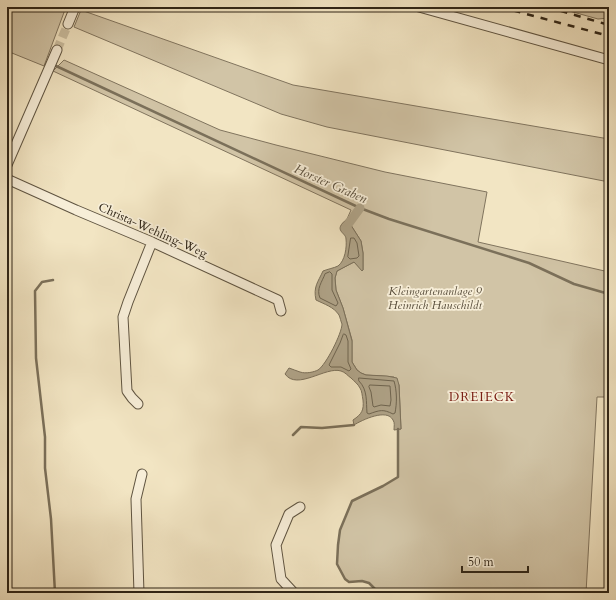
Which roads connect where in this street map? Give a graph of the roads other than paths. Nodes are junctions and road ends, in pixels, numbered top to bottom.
1 (74, 7) edge
2 (419, 7) edge
3 (68, 24) tunnel mouth
4 (57, 50) tunnel mouth
5 (609, 60) edge
6 (7, 165) edge
7 (7, 179) edge
8 (152, 242) junction
9 (281, 311) dead end
10 (138, 404) dead end
11 (142, 474) dead end
12 (300, 507) dead end
13 (139, 593) edge
14 (294, 593) edge

1 - 3 street
2 - 5 street
4 - 6 street
7 - 8 street, Christa-Wehling-Weg
8 - 9 street, Christa-Wehling-Weg
8 - 10 street
11 - 13 street
12 - 14 street

